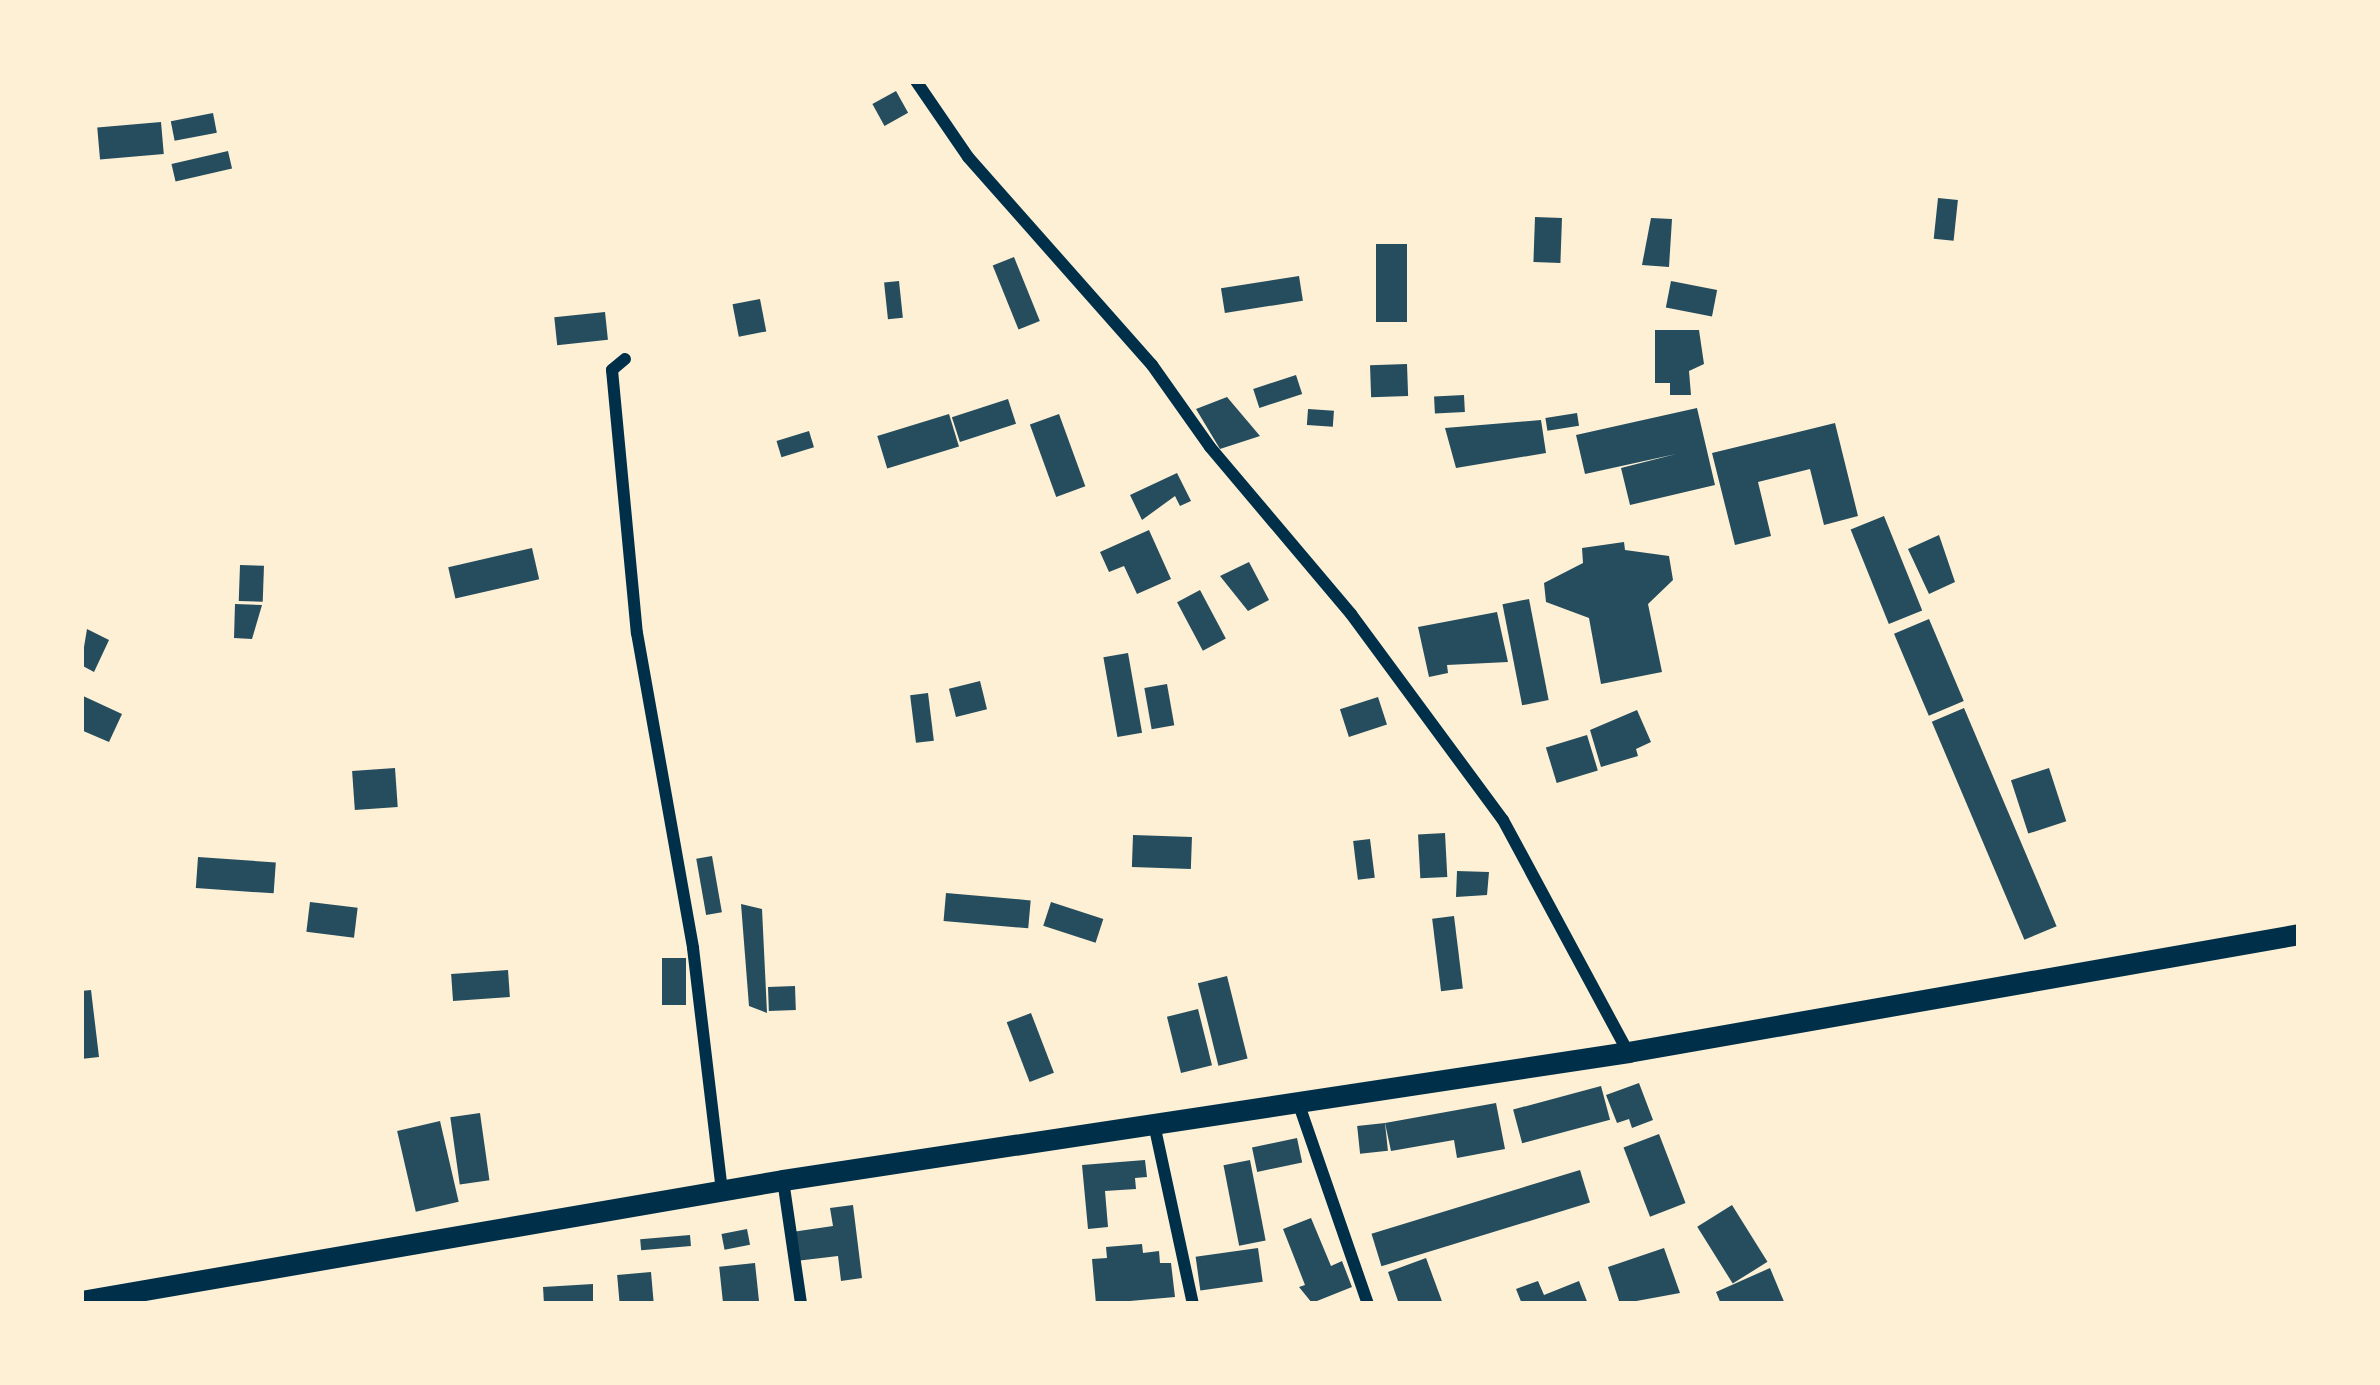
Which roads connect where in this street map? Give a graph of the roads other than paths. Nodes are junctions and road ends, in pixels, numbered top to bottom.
1 (916, 81) edge
2 (625, 358) dead end
3 (2299, 934) edge
4 (1628, 1052) junction
5 (1298, 1102) junction
6 (1154, 1124) junction
7 (782, 1180) junction
8 (722, 1192) junction
9 (81, 1301) edge
10 (801, 1304) edge
11 (1192, 1304) edge
12 (1368, 1304) edge

1 - 4 street
2 - 8 street
3 - 4 main road
4 - 5 main road
5 - 6 main road
5 - 12 street
6 - 7 main road
6 - 11 street
7 - 8 main road
7 - 10 street
8 - 9 main road

